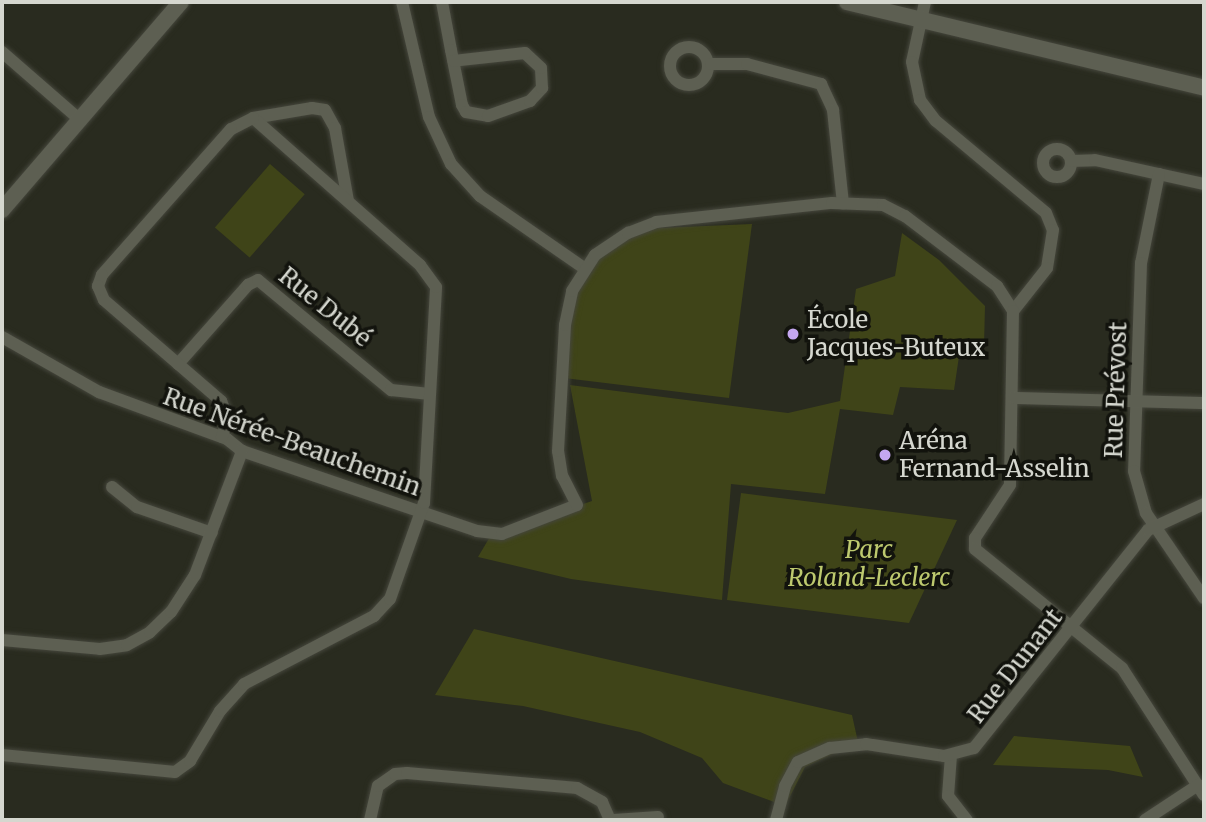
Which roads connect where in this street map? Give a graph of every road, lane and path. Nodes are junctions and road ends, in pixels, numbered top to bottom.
1 (402, 2) edge
2 (442, 2) edge
3 (847, 2) edge
4 (925, 2) edge
5 (177, 3) edge
6 (920, 20) junction
7 (2, 52) edge
8 (453, 61) junction
9 (711, 64) dead end
10 (1204, 88) edge
11 (78, 118) junction
12 (253, 118) junction
13 (1071, 161) dead end
14 (1159, 174) junction
15 (1204, 184) edge
16 (348, 201) junction
17 (843, 203) junction
18 (2, 211) edge
19 (584, 268) junction
20 (1013, 311) junction
21 (2, 337) edge
22 (178, 363) junction
23 (430, 394) junction
24 (1014, 398) junction
25 (1136, 401) junction
26 (1204, 403) edge
27 (222, 438) junction
28 (242, 451) junction
29 (112, 487) dead end
30 (1204, 504) edge
31 (421, 512) junction
32 (1154, 525) junction
33 (212, 533) junction
34 (1203, 593) edge
35 (1073, 626) junction
36 (2, 640) edge
37 (2, 755) edge
38 (951, 755) junction
39 (1201, 790) edge
40 (658, 817) dead end
41 (969, 819) edge
42 (370, 820) edge
43 (612, 820) edge
44 (776, 820) edge
45 (1145, 820) edge

1 - 19 street
2 - 8 street
3 - 6 street
4 - 6 street
5 - 11 street
6 - 10 street
6 - 20 street
7 - 11 street
8 - 8 street
9 - 17 street
11 - 18 street
12 - 16 street
12 - 16 street
12 - 22 street
13 - 14 street
14 - 15 street
14 - 25 street, Rue Prévost
16 - 23 street
17 - 19 street
17 - 20 street
19 - 31 street, Rue Nérée-Beauchemin
20 - 24 street
21 - 27 street, Rue Nérée-Beauchemin
22 - 23 street, Rue Dubé
22 - 27 street
23 - 31 street
24 - 25 street
24 - 35 street
25 - 26 street
25 - 32 street, Rue Prévost
27 - 28 street, Rue Nérée-Beauchemin
28 - 31 street, Rue Nérée-Beauchemin
28 - 33 street
29 - 33 street
30 - 32 street, Rue Dunant
31 - 37 street
32 - 34 street, Rue Prévost
32 - 35 street, Rue Dunant
33 - 36 street
35 - 38 street, Rue Dunant
35 - 39 street
38 - 41 street
38 - 44 street
39 - 45 street
40 - 43 street
42 - 43 street

